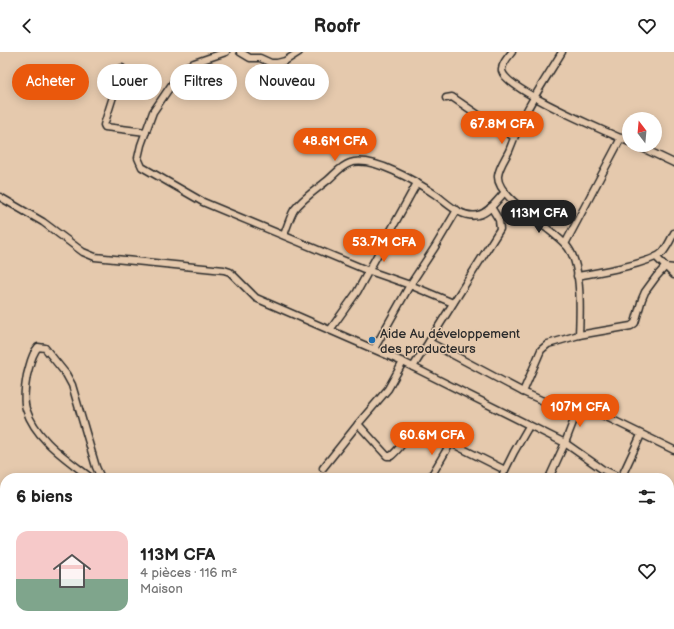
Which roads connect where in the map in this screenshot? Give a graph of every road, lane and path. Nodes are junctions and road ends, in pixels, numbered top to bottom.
1 (226, 52) edge
2 (240, 52) edge
3 (299, 52) edge
4 (512, 52) edge
5 (562, 52) edge
6 (446, 98) dead end
7 (534, 98) junction
8 (112, 100) edge
9 (146, 132) junction
10 (514, 137) junction
11 (621, 138) joint
12 (651, 152) edge
13 (674, 163) edge
14 (417, 183) junction
15 (505, 192) junction
16 (0, 197) edge
17 (491, 207) junction
18 (457, 210) junction
19 (674, 233) edge
20 (284, 235) junction
21 (565, 244) junction
22 (656, 257) junction
23 (665, 267) junction
24 (674, 268) edge
25 (369, 271) junction
26 (674, 275) edge
27 (577, 276) junction
28 (410, 285) junction
29 (453, 303) junction
30 (330, 330) junction
31 (579, 335) junction
32 (429, 342) junction
33 (374, 349) junction
34 (403, 362) junction
35 (414, 368) junction
36 (524, 392) junction
37 (575, 415) junction
38 (358, 424) junction
39 (529, 426) junction
40 (641, 435) junction
41 (565, 443) junction
42 (450, 444) junction
43 (674, 450) edge
44 (323, 468) dead end
45 (505, 470) junction
46 (85, 473) edge
47 (99, 473) edge
48 (433, 473) edge
49 (504, 473) edge
50 (551, 473) edge
51 (607, 473) edge
52 (623, 473) edge

1 - 9 street
2 - 3 street
4 - 7 street
5 - 7 street
6 - 10 street
7 - 10 street
7 - 11 street
8 - 9 street
9 - 20 street
10 - 15 street
11 - 21 street
12 - 13 street
14 - 18 street
14 - 20 street
14 - 25 street
15 - 17 street
15 - 21 street
16 - 30 street
17 - 18 street
17 - 29 street
18 - 28 street
19 - 22 street
20 - 25 street
21 - 27 street
22 - 23 street
22 - 27 street
23 - 24 street
23 - 26 street
23 - 31 street
25 - 28 street
25 - 30 street
27 - 31 street
28 - 29 street
28 - 33 street
29 - 32 street
30 - 33 street
31 - 36 street
32 - 35 street
32 - 36 street
33 - 34 street
34 - 35 street
34 - 38 street
35 - 39 street
36 - 37 street
37 - 40 street
37 - 41 street
38 - 42 street
38 - 44 street
39 - 41 street
39 - 45 street
40 - 43 street
40 - 52 street
41 - 50 street
41 - 51 street
42 - 45 street
42 - 48 street
45 - 49 street
46 - 47 street

